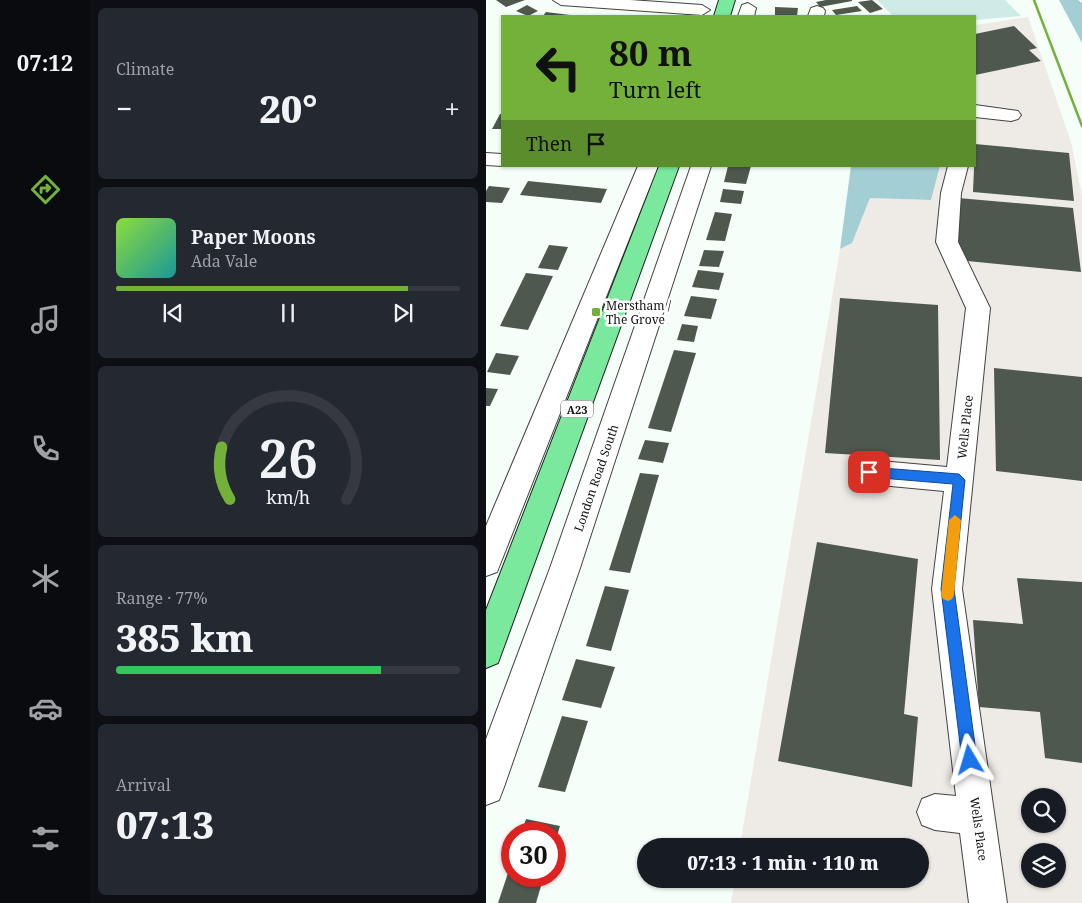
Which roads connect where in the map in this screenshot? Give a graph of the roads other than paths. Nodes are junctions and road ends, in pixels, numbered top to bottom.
1 (561, 0) edge
2 (727, 0) edge
3 (702, 9) edge
4 (722, 15) edge
5 (976, 111) edge
6 (1011, 115) dead end
7 (486, 159) edge
8 (501, 160) edge
9 (648, 167) edge
10 (669, 167) edge
11 (701, 167) edge
12 (958, 167) edge
13 (869, 472) dead end
14 (959, 480) junction
15 (486, 562) edge
16 (486, 652) edge
17 (486, 787) edge
18 (935, 812) dead end
19 (977, 818) junction
20 (988, 903) edge

1 - 3 street
2 - 4 main road
5 - 6 street
7 - 8 street
9 - 15 street
10 - 16 main road, A23
11 - 17 street, London Road South
12 - 14 street, Wells Place
13 - 14 street
14 - 19 street, Wells Place
18 - 19 street
19 - 20 street, Wells Place

